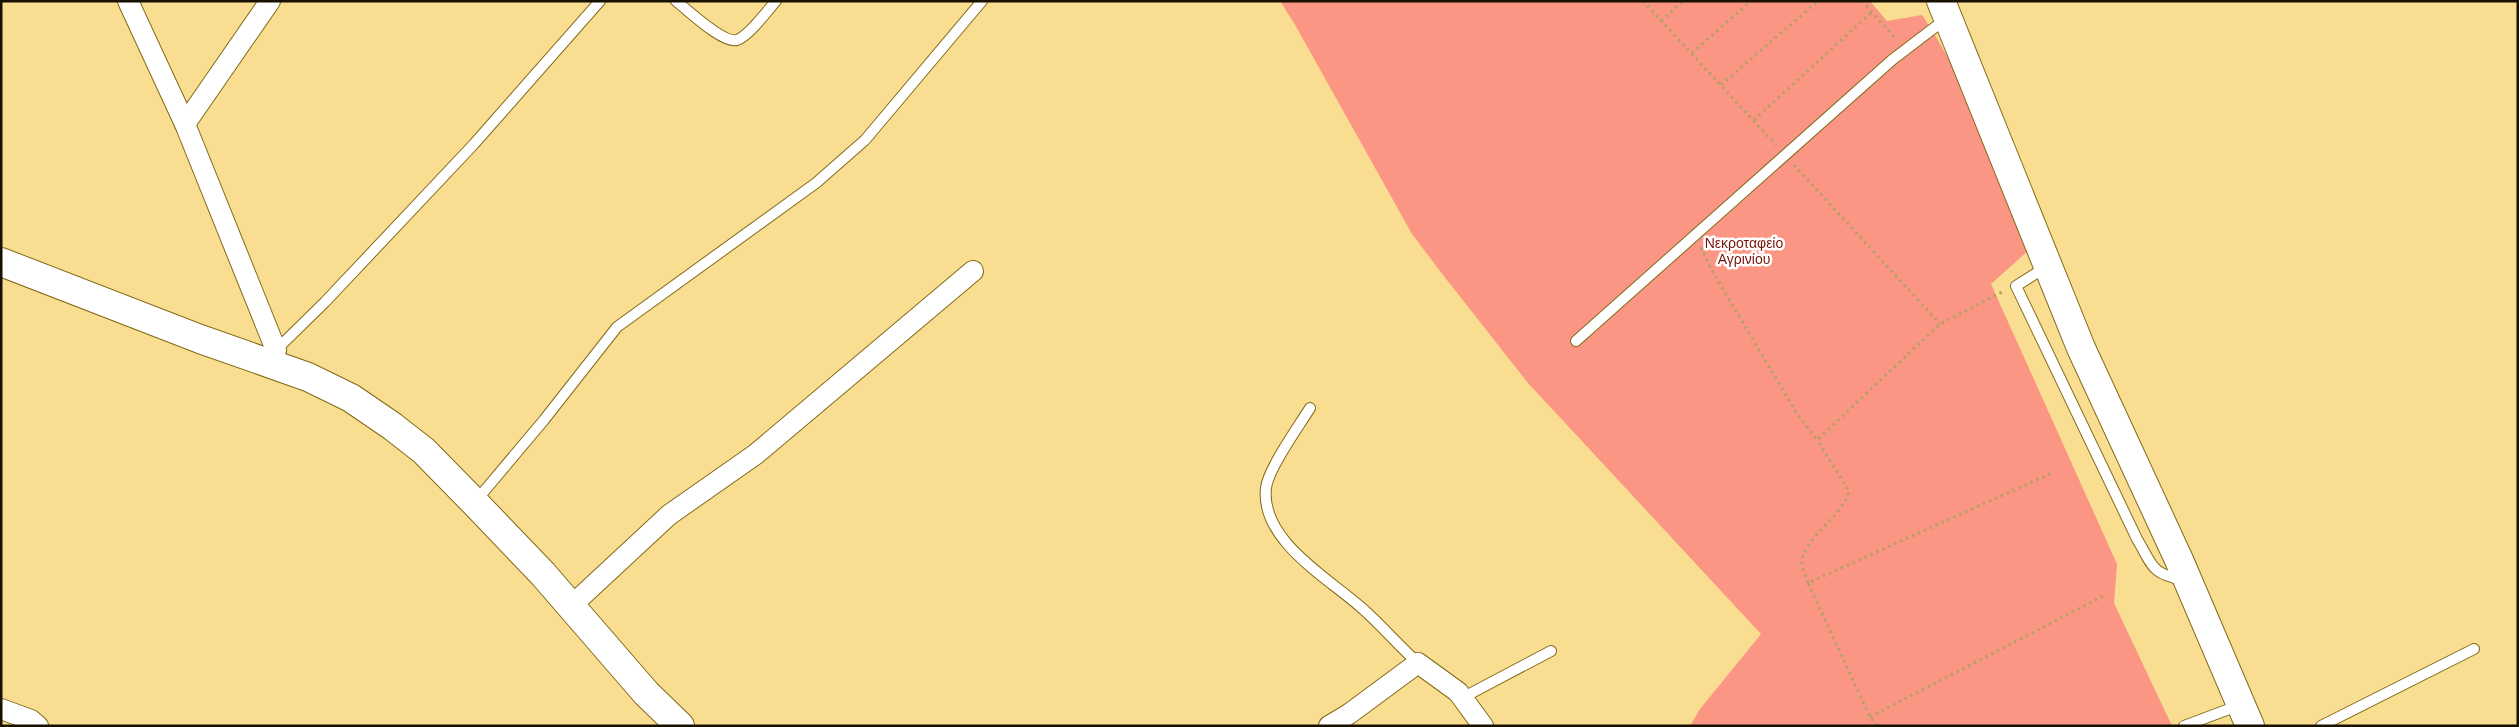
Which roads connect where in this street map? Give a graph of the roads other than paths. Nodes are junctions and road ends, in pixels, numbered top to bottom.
1 (128, 1) edge
2 (270, 1) edge
3 (600, 1) edge
4 (676, 1) edge
5 (776, 1) edge
6 (982, 1) edge
7 (1945, 9) edge
8 (185, 124) junction
9 (1, 262) edge
10 (2047, 266) junction
11 (973, 271) dead end
12 (1576, 341) dead end
13 (270, 356) junction
14 (1310, 408) dead end
15 (474, 503) junction
16 (2188, 580) junction
17 (570, 607) junction
18 (2474, 649) dead end
19 (1551, 651) dead end
20 (1418, 663) junction
21 (1462, 698) junction
22 (1, 709) edge
23 (2246, 715) edge
24 (38, 726) edge
25 (680, 726) edge
26 (1329, 726) edge
27 (1483, 726) edge
28 (2184, 726) edge
29 (2321, 726) edge

1 - 8 street
2 - 8 street
3 - 13 lane
4 - 5 lane
6 - 15 lane
7 - 10 street
7 - 12 lane
8 - 13 street
9 - 13 street
10 - 16 street
10 - 16 lane
11 - 17 street
13 - 15 street
14 - 20 lane
15 - 17 street
16 - 23 street
17 - 25 street
18 - 29 lane
19 - 21 lane
20 - 21 street
20 - 26 street
21 - 27 street
22 - 24 street
23 - 28 lane

